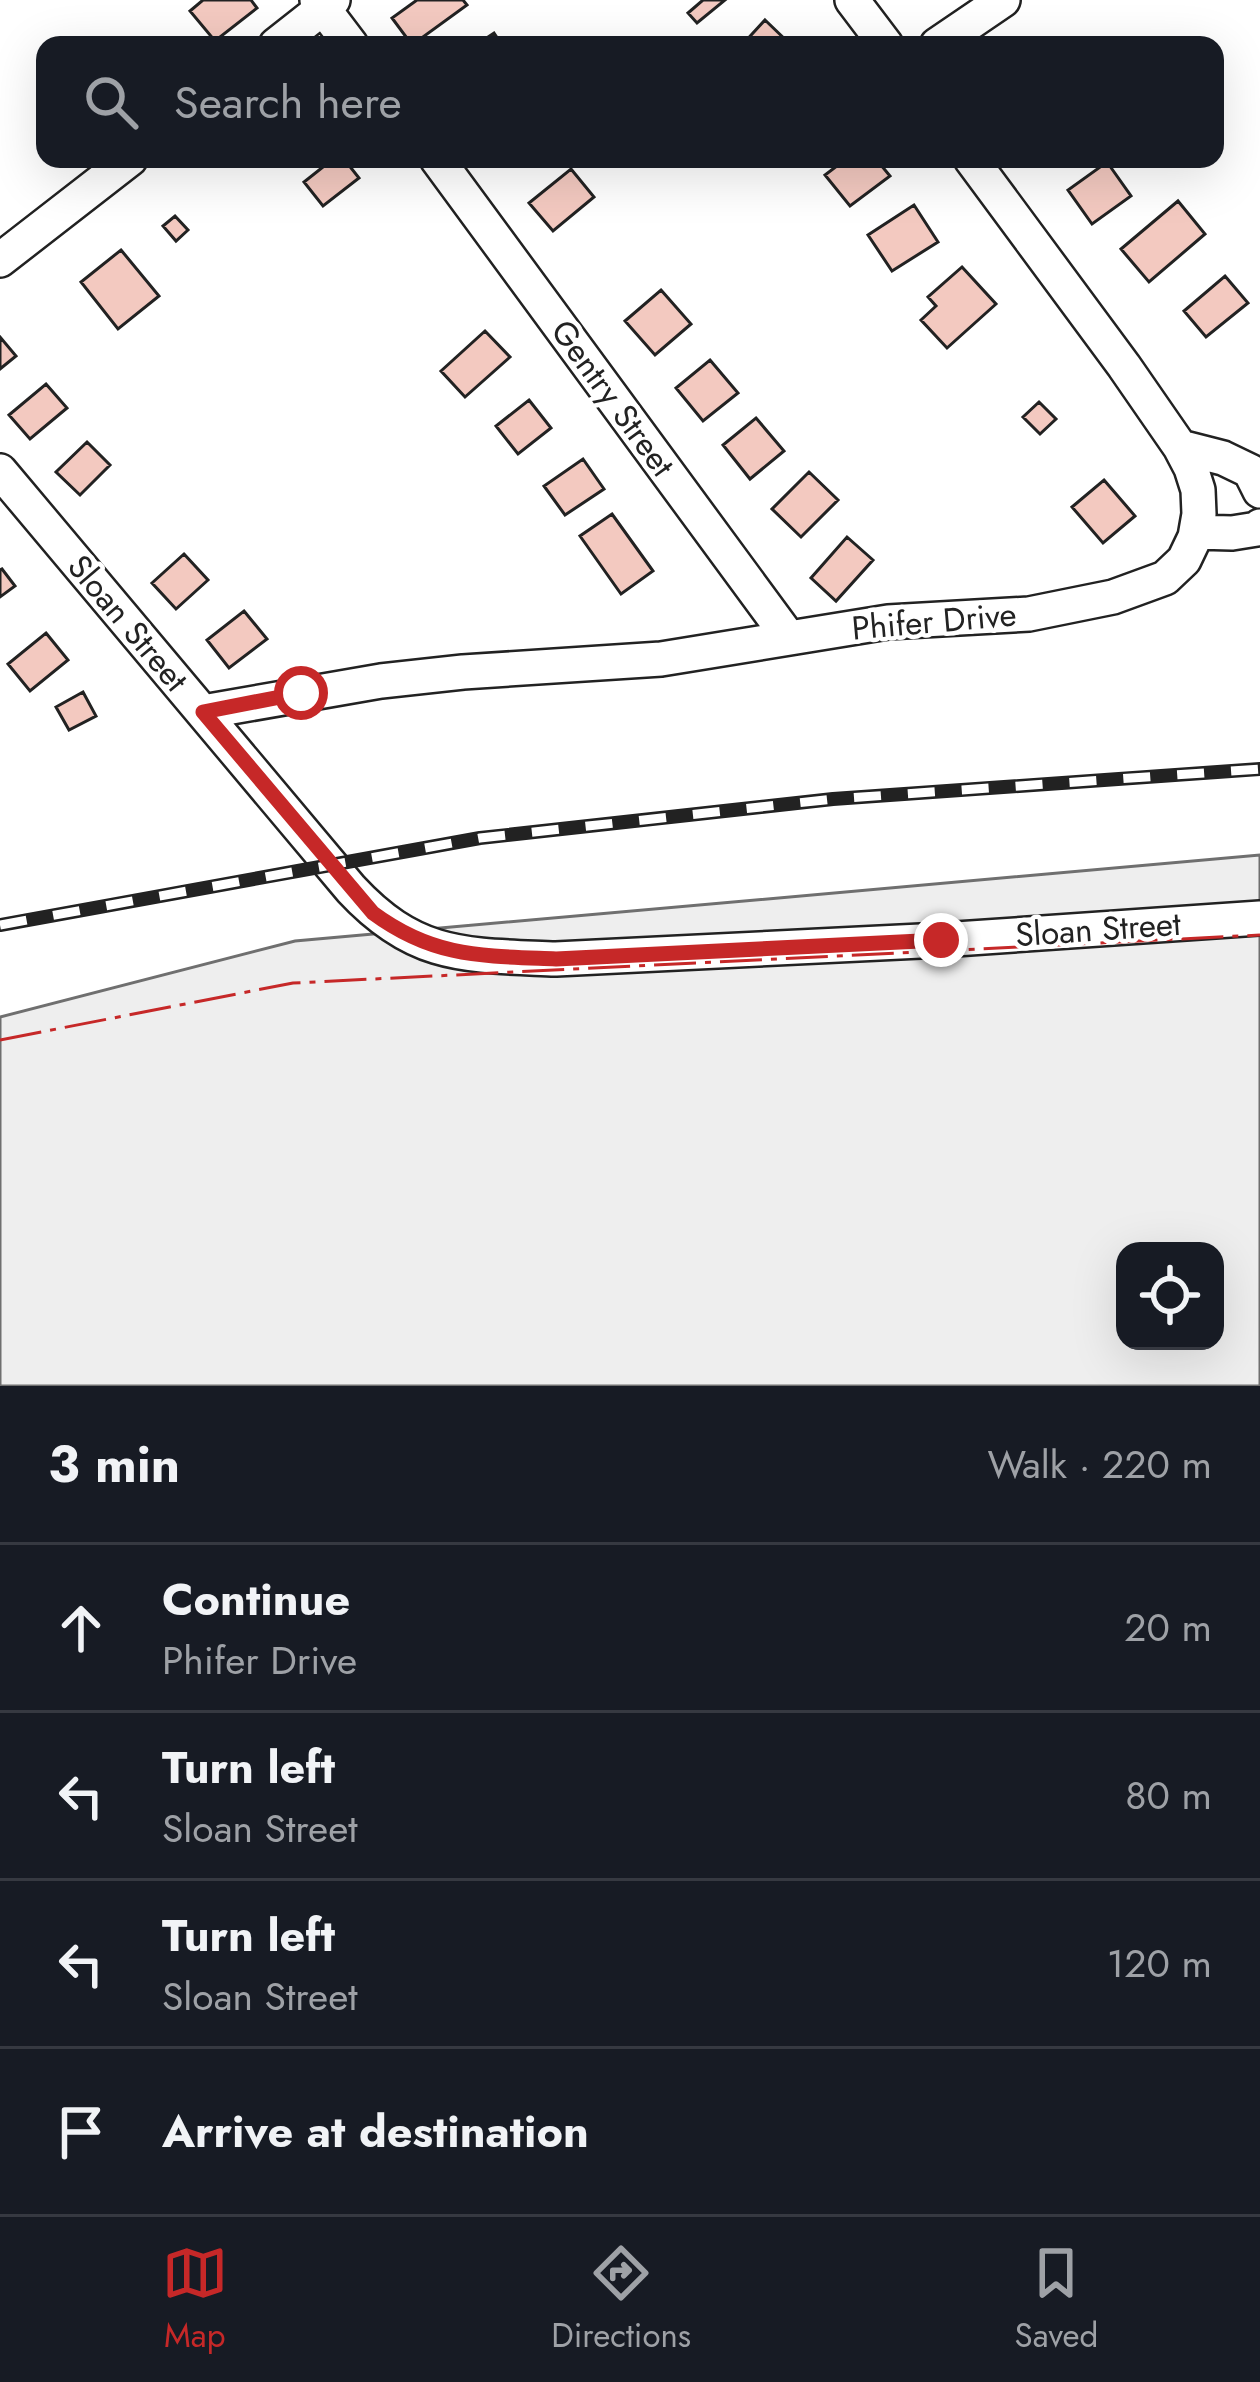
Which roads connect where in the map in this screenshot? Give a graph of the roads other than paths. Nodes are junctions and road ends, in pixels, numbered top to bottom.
1 (852, 0) edge
2 (1003, 0) edge
3 (325, 3) edge
4 (286, 36) edge
5 (345, 36) edge
6 (879, 36) edge
7 (950, 36) edge
8 (118, 168) edge
9 (444, 168) edge
10 (978, 168) edge
11 (0, 260) edge
12 (1180, 447) junction
13 (0, 471) edge
14 (1260, 490) edge
15 (1260, 526) edge
16 (1196, 532) junction
17 (789, 638) junction
18 (203, 712) junction
19 (1260, 918) edge

1 - 6 street
2 - 7 street
3 - 4 street
3 - 5 street
8 - 11 street
9 - 17 street, Gentry Street
10 - 12 street
12 - 14 street
12 - 16 street
13 - 18 street, Sloan Street
15 - 16 street
16 - 17 street, Phifer Drive
17 - 18 street, Phifer Drive
18 - 19 street, Sloan Street

